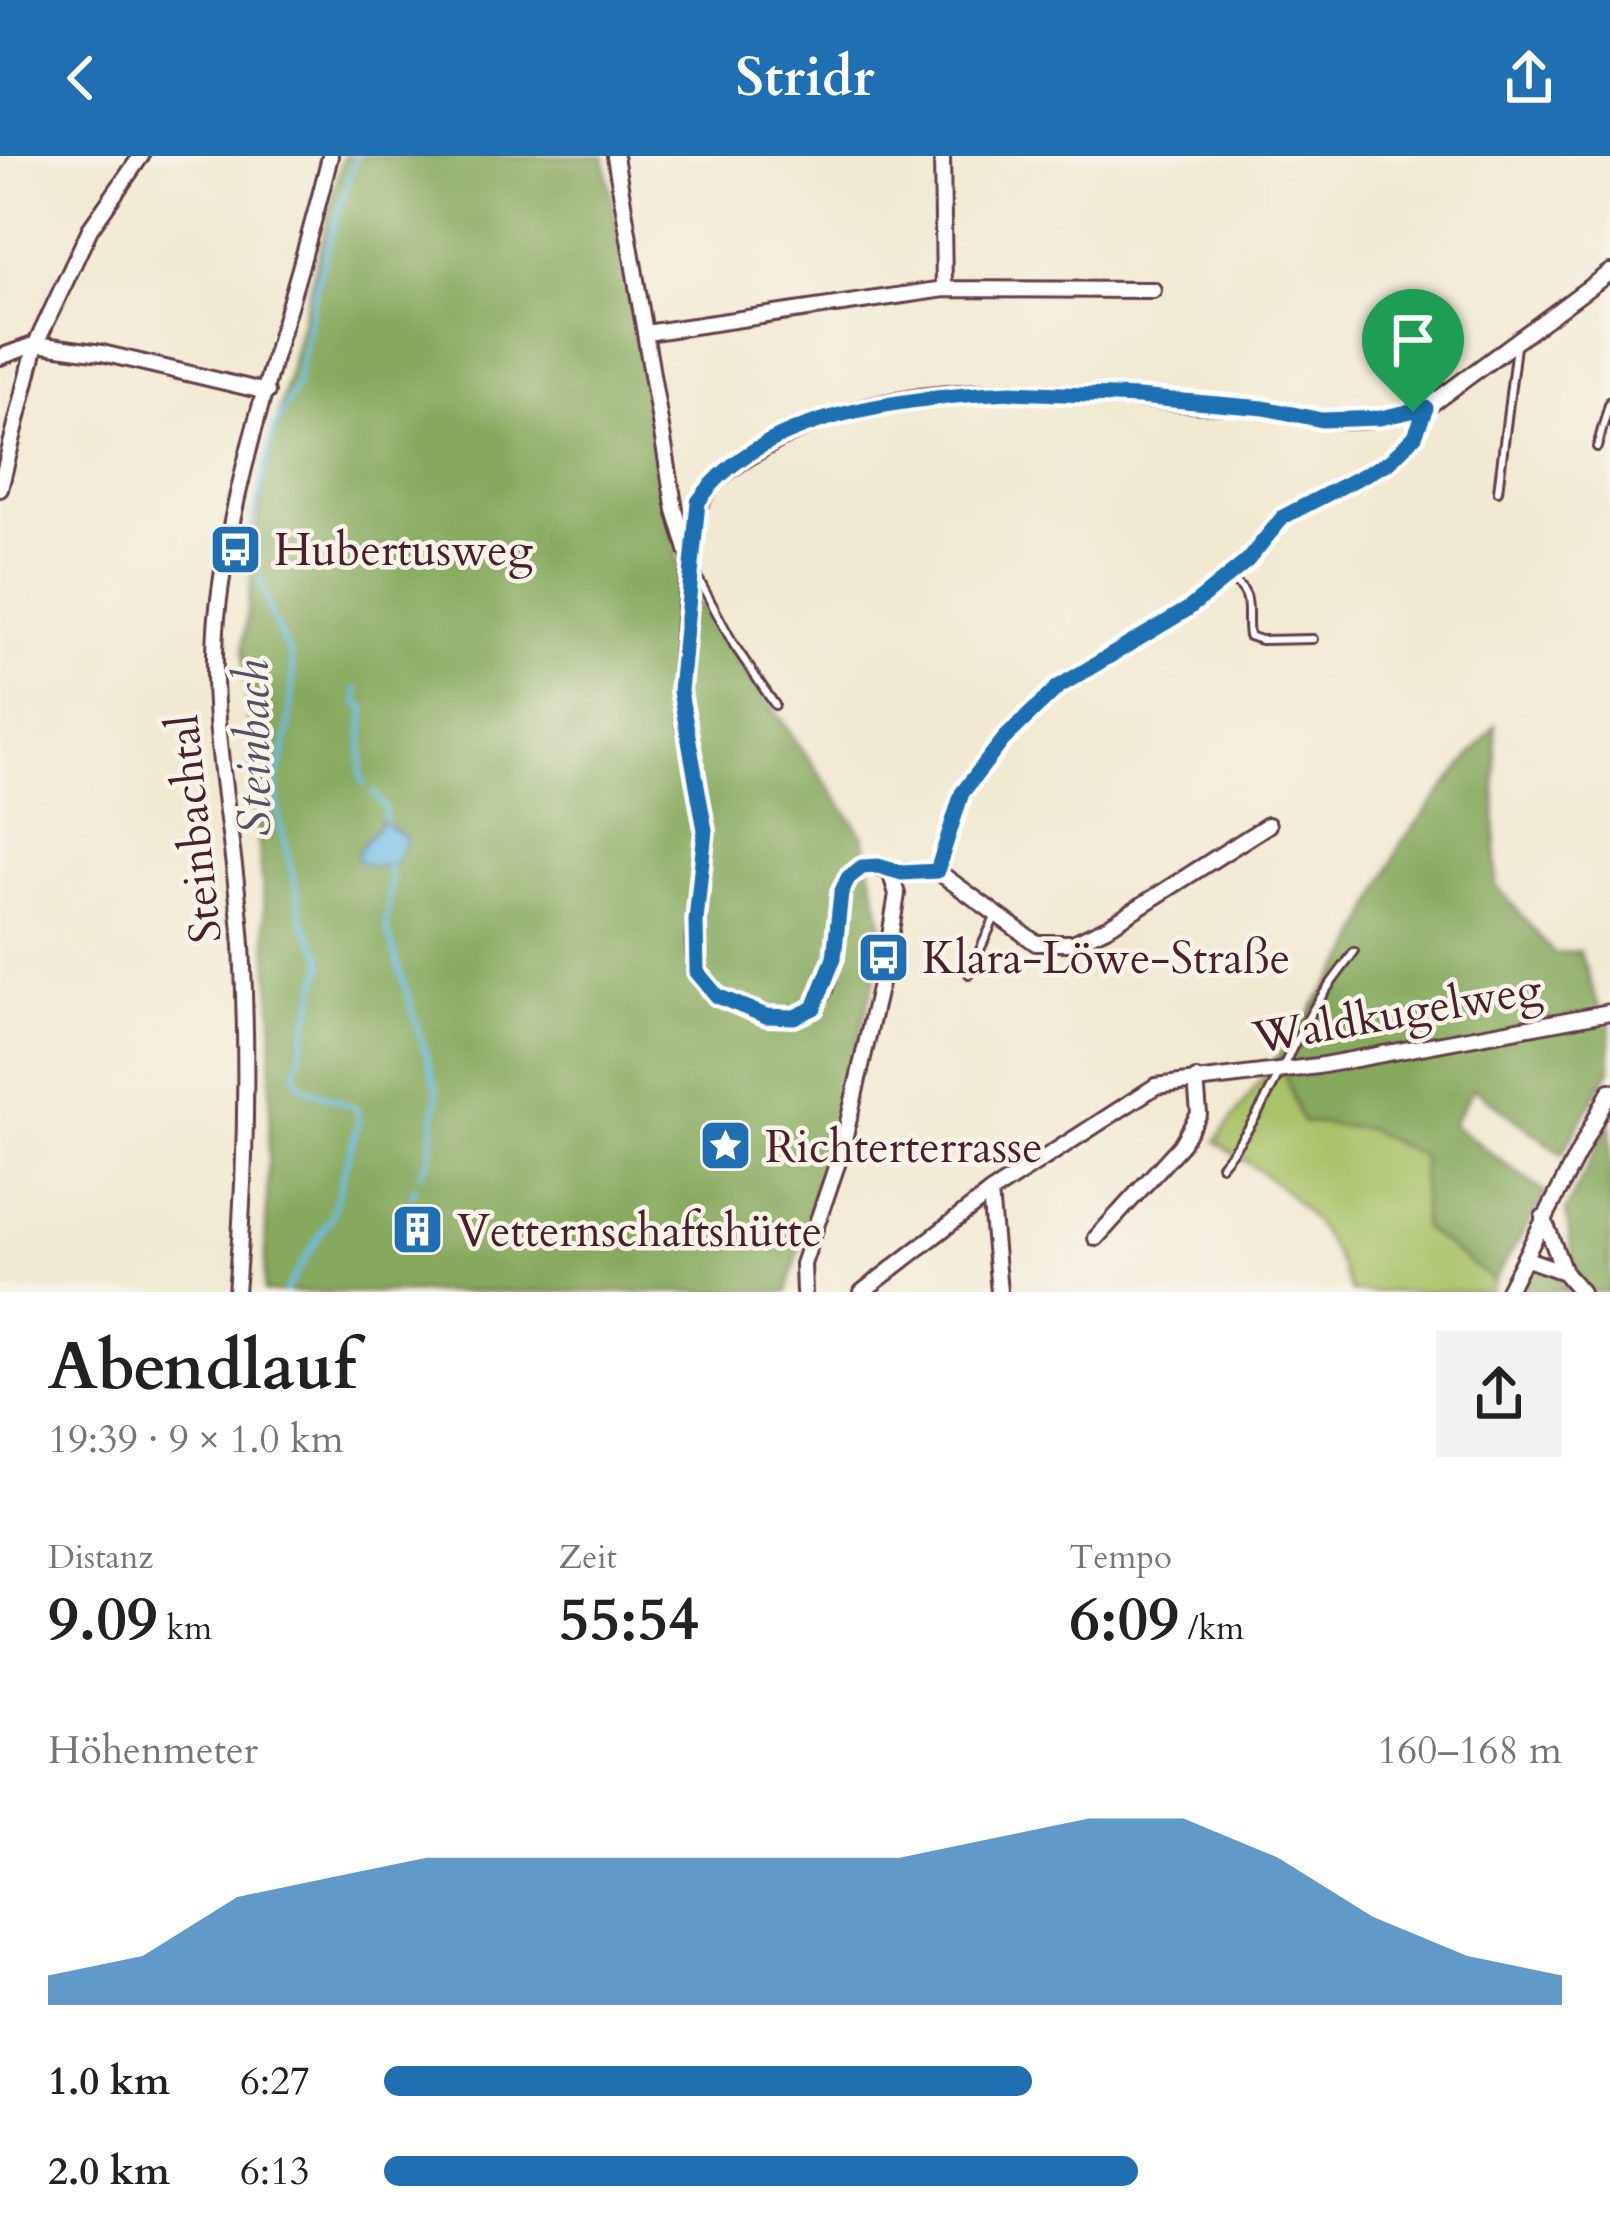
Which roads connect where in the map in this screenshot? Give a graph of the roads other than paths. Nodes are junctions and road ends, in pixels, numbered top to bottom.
1 (141, 156) edge
2 (330, 156) edge
3 (615, 156) edge
4 (942, 156) edge
5 (1610, 272) edge
6 (944, 289) junction
7 (1153, 290) dead end
8 (646, 333) junction
9 (1516, 340) junction
10 (36, 344) junction
11 (0, 357) edge
12 (266, 392) junction
13 (1610, 401) edge
14 (1426, 408) junction
15 (1597, 447) dead end
16 (0, 489) edge
17 (1498, 491) dead end
18 (691, 564) junction
19 (1226, 578) junction
20 (1312, 639) dead end
21 (775, 705) dead end
22 (1268, 825) dead end
23 (937, 871) junction
24 (890, 872) junction
25 (997, 914) junction
26 (1354, 952) dead end
27 (969, 974) dead end
28 (1610, 1012) edge
29 (1284, 1071) junction
30 (1196, 1079) junction
31 (1610, 1091) edge
32 (1221, 1166) dead end
33 (990, 1193) junction
34 (1543, 1217) junction
35 (1096, 1238) dead end
36 (1524, 1258) junction
37 (1564, 1272) junction
38 (236, 1292) edge
39 (804, 1292) edge
40 (862, 1292) edge
41 (999, 1292) edge
42 (1507, 1292) edge
43 (1581, 1292) edge

1 - 10 street
2 - 12 street, Steinbachtal
3 - 8 street
4 - 6 street
5 - 9 street
6 - 7 street
6 - 8 street
8 - 18 street
9 - 14 street
9 - 17 lane
10 - 11 street
10 - 12 street
10 - 16 street
12 - 38 street, Steinbachtal
13 - 15 lane
14 - 18 street
14 - 19 street
18 - 21 lane
18 - 24 street
19 - 20 lane
19 - 23 street
22 - 25 street
23 - 24 street
23 - 25 street
24 - 39 street
25 - 27 lane
26 - 29 lane
28 - 29 street, Waldkugelweg
29 - 30 street, Waldkugelweg
29 - 32 lane
30 - 33 street, Waldkugelweg
30 - 35 street, Waldkugelweg
31 - 34 street
33 - 40 street, Waldkugelweg
33 - 41 street
34 - 36 street
34 - 37 street
36 - 37 street
36 - 42 street
37 - 43 street

